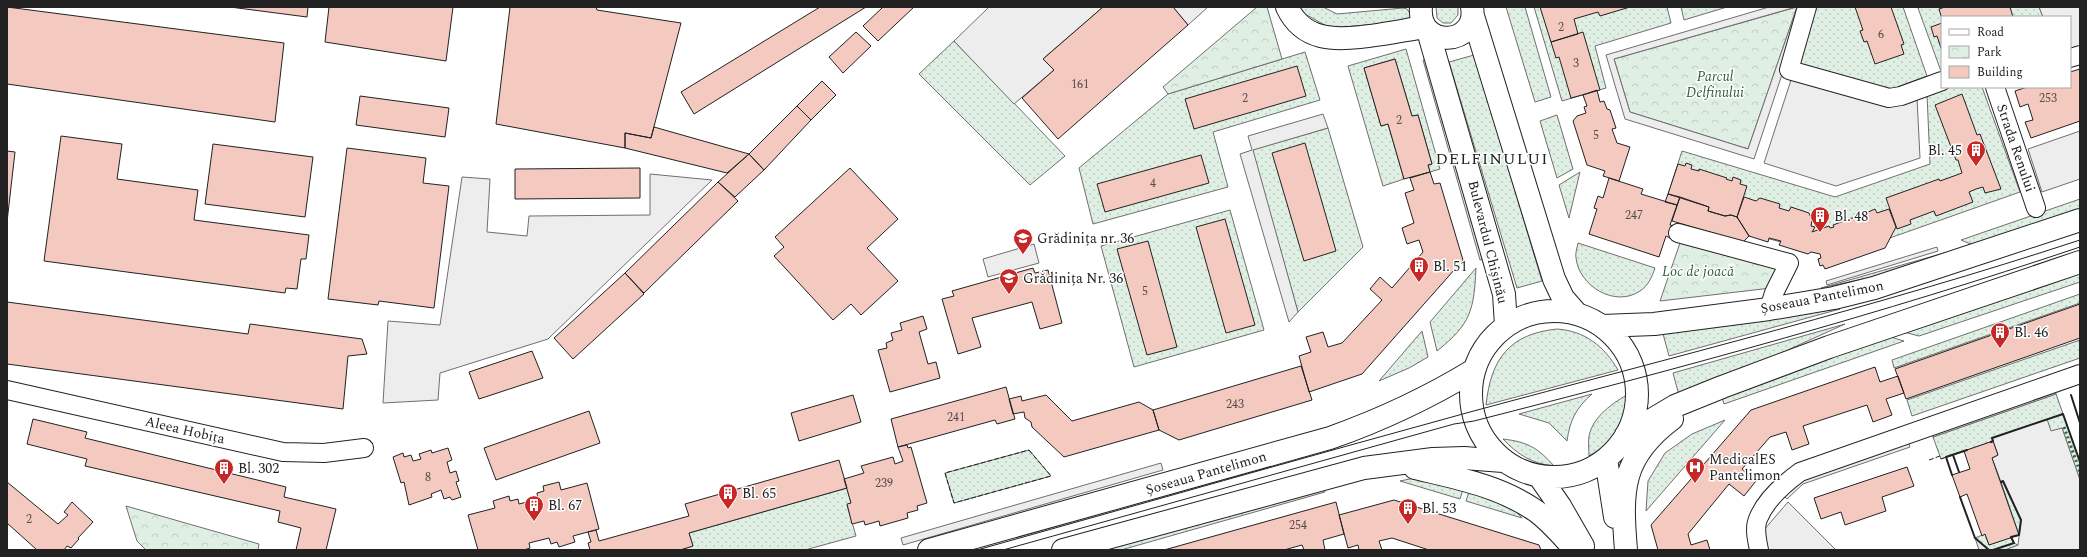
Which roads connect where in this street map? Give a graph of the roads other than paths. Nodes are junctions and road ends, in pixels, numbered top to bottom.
1 (1287, 7) edge
2 (1807, 7) edge
3 (1474, 10) edge
4 (1425, 21) edge
5 (1941, 81) edge
6 (1995, 88) edge
7 (2036, 208) dead end
8 (2080, 220) edge
9 (1678, 233) dead end
10 (2080, 262) edge
11 (1769, 309) junction
12 (1577, 314) junction
13 (1506, 326) junction
14 (1602, 326) junction
15 (1474, 370) junction
16 (2080, 374) edge
17 (1722, 387) junction
18 (7, 390) edge
19 (1626, 435) junction
20 (364, 448) dead end
21 (1606, 459) junction
22 (1503, 461) junction
23 (1394, 463) junction
24 (1539, 476) junction
25 (929, 550) edge
26 (1063, 550) edge
27 (1575, 550) edge
28 (1585, 550) edge
29 (1624, 550) edge
30 (1759, 550) edge

1 - 4 main road
2 - 5 street
3 - 4 main road
3 - 12 main road
4 - 13 main road, Bulevardul Chișinău
6 - 7 street, Strada Renului
8 - 11 main road, Șoseaua Pantelimon
9 - 11 street
10 - 17 main road
11 - 14 main road, Șoseaua Pantelimon
12 - 13 main road
12 - 14 main road
13 - 15 main road
14 - 19 main road
15 - 22 main road
15 - 25 main road, Șoseaua Pantelimon
16 - 30 street
17 - 19 main road
17 - 29 main road
18 - 20 street, Aleea Hobița
19 - 21 main road
21 - 24 main road
21 - 29 main road
22 - 23 main road
22 - 24 main road
23 - 26 main road
23 - 27 main road
24 - 28 main road

